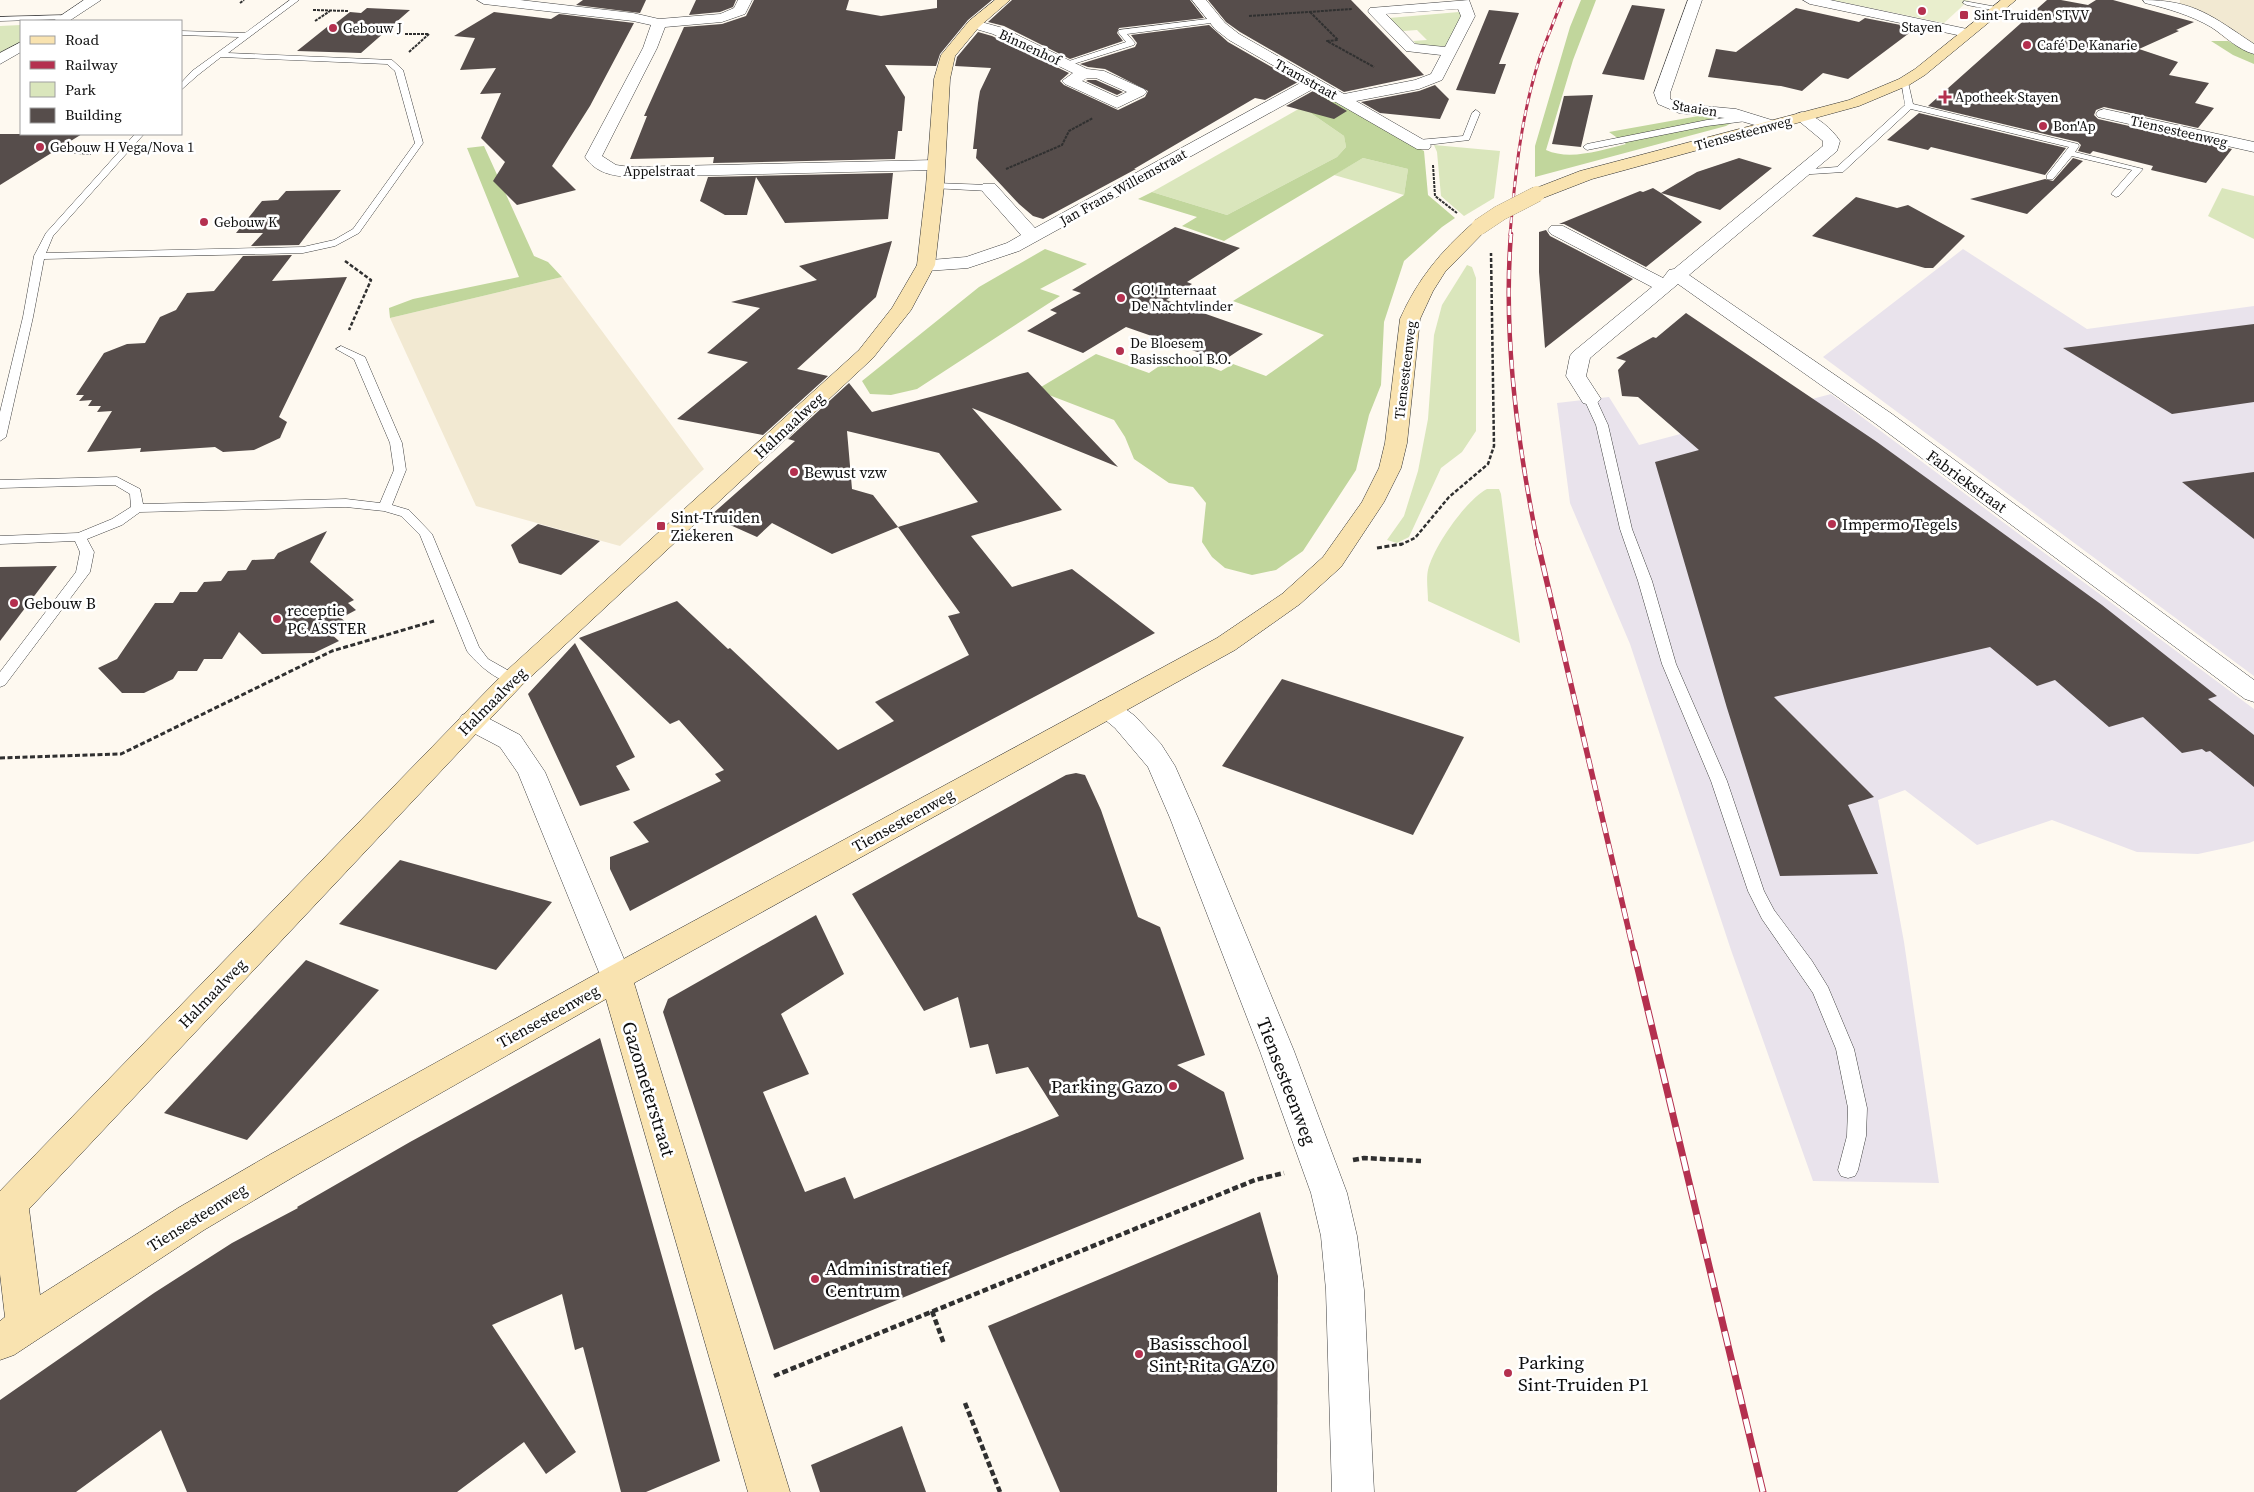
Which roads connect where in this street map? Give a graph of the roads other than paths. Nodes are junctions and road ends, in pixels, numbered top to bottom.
1 (94, 0) edge
2 (295, 0) edge
3 (484, 0) edge
4 (745, 0) edge
5 (1002, 0) edge
6 (1199, 0) edge
7 (1695, 0) edge
8 (1810, 0) edge
9 (2009, 0) edge
10 (2150, 0) edge
11 (1463, 2) edge
12 (1967, 3) dead end
13 (1998, 9) junction
14 (0, 19) edge
15 (64, 19) edge
16 (1215, 20) junction
17 (658, 23) junction
18 (974, 24) junction
19 (182, 33) edge
20 (1967, 33) junction
21 (245, 35) junction
22 (20, 47) edge
23 (2254, 50) edge
24 (1450, 52) junction
25 (219, 54) junction
26 (0, 60) edge
27 (1064, 64) junction
28 (1084, 73) junction
29 (1904, 82) junction
30 (1312, 83) junction
31 (182, 87) edge
32 (1344, 99) junction
33 (1909, 106) junction
34 (1476, 113) dead end
35 (2104, 114) dead end
36 (1751, 118) junction
37 (1802, 118) junction
38 (1772, 125) junction
39 (139, 135) edge
40 (1420, 145) joint
41 (1587, 147) dead end
42 (2254, 148) edge
43 (2070, 153) junction
44 (935, 165) junction
45 (1799, 173) junction
46 (2050, 177) dead end
47 (935, 186) junction
48 (989, 188) joint
49 (2116, 194) dead end
50 (1557, 230) dead end
51 (1033, 237) junction
52 (39, 256) junction
53 (926, 265) junction
54 (1670, 280) junction
55 (341, 349) road end
56 (1590, 399) joint
57 (0, 437) edge
58 (0, 484) edge
59 (385, 507) junction
60 (136, 508) junction
61 (80, 537) junction
62 (0, 540) edge
63 (513, 679) junction
64 (0, 682) edge
65 (2254, 693) edge
66 (1107, 708) junction
67 (472, 721) junction
68 (616, 978) junction
69 (1848, 1170) dead end
70 (5, 1210) edge
71 (13, 1334) edge
72 (769, 1492) edge
73 (1353, 1492) edge

1 - 15 street
2 - 21 lane
3 - 17 street
4 - 17 street
5 - 18 main road, Halmaalweg
6 - 16 street, Tramstraat
7 - 36 street, Staaien
8 - 20 street
9 - 13 main road, Tiensesteenweg
10 - 23 street
11 - 24 street
11 - 24 street
12 - 13 lane
13 - 20 main road, Tiensesteenweg
14 - 15 lane
16 - 27 lane
16 - 30 street, Tramstraat
17 - 44 street, Appelstraat
18 - 27 street, Binnenhof
18 - 44 main road, Halmaalweg
19 - 21 lane
20 - 29 main road, Tiensesteenweg
21 - 25 lane
22 - 26 street
24 - 32 street
25 - 31 lane
25 - 52 lane
27 - 28 street, Binnenhof
28 - 28 street, Binnenhof
29 - 33 lane
29 - 37 main road, Tiensesteenweg
30 - 32 street, Tramstraat
30 - 51 street, Jan Frans Willemstraat
32 - 40 street, Tramstraat
33 - 43 lane
33 - 45 lane
34 - 40 lane
35 - 42 street, Tiensesteenweg
36 - 38 street, Staaien
36 - 41 lane
37 - 38 main road, Tiensesteenweg
37 - 45 street, Tiensesteenweg
38 - 66 main road, Tiensesteenweg, bridge
39 - 52 lane
43 - 46 lane
43 - 49 lane
44 - 47 main road, Halmaalweg
45 - 54 street, Tiensesteenweg
47 - 48 lane
47 - 53 main road, Halmaalweg
48 - 51 street
50 - 54 street
51 - 53 street, Jan Frans Willemstraat
52 - 57 lane
53 - 63 main road, Halmaalweg
54 - 56 street, Tiensesteenweg
54 - 65 street, Fabriekstraat
55 - 59 lane
56 - 69 lane
58 - 60 lane
59 - 60 lane
59 - 63 lane
60 - 61 lane
61 - 62 lane
61 - 64 lane
63 - 67 main road, Halmaalweg
66 - 68 main road, Tiensesteenweg
66 - 73 street, Tiensesteenweg
67 - 68 street, Gazometerstraat
67 - 70 main road, Halmaalweg
68 - 71 main road, Tiensesteenweg
68 - 72 main road, Gazometerstraat
70 - 71 main road, Halmaalweg

